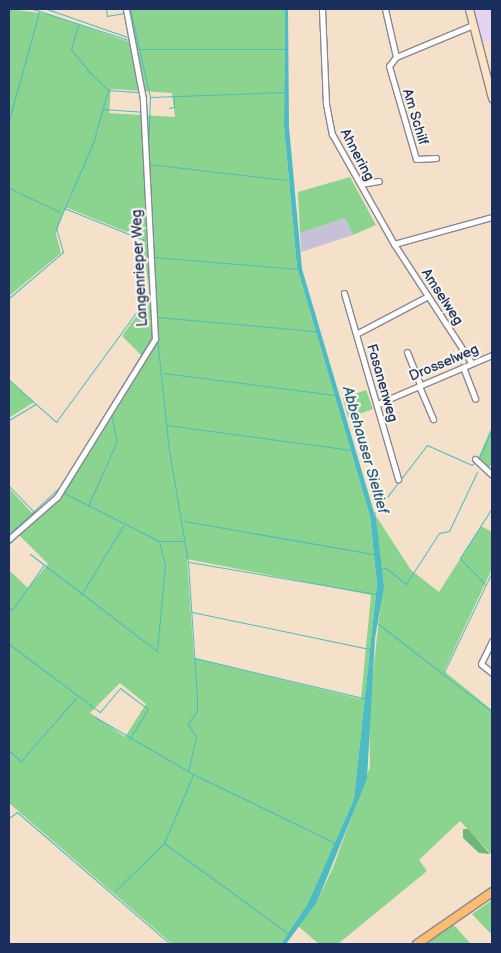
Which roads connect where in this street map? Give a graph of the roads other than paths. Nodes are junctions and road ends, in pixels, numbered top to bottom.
1 (126, 9) edge
2 (322, 9) edge
3 (385, 9) edge
4 (468, 9) edge
5 (473, 25) junction
6 (396, 57) junction
7 (492, 98) edge
8 (436, 158) dead end
9 (379, 181) dead end
10 (360, 184) junction
11 (492, 216) edge
12 (394, 244) junction
13 (344, 293) dead end
14 (428, 296) junction
15 (356, 334) junction
16 (407, 352) dead end
17 (492, 355) edge
18 (471, 362) junction
19 (463, 367) junction
20 (420, 385) junction
21 (475, 399) dead end
22 (377, 404) junction
23 (433, 419) dead end
24 (475, 459) dead end
25 (492, 475) edge
26 (398, 479) dead end
27 (9, 539) edge
28 (492, 642) edge
29 (492, 673) edge
30 (492, 892) edge
31 (417, 944) edge

1 - 27 street, Langenrieper Weg
2 - 10 street, Ahnering
3 - 6 street
4 - 5 main road
5 - 6 street
5 - 7 main road
6 - 8 street, Am Schilf
9 - 10 street
10 - 12 street, Ahnering
11 - 12 street
12 - 14 street, Amselweg
13 - 15 street, Fasanenweg
14 - 15 street
14 - 18 street, Amselweg
15 - 22 street, Fasanenweg
16 - 20 street
17 - 18 street, Drosselweg
18 - 19 street, Drosselweg
19 - 20 street, Drosselweg
19 - 21 street
20 - 22 street, Drosselweg
20 - 23 street
22 - 26 street, Fasanenweg
24 - 25 street
28 - 29 street
30 - 31 main road

